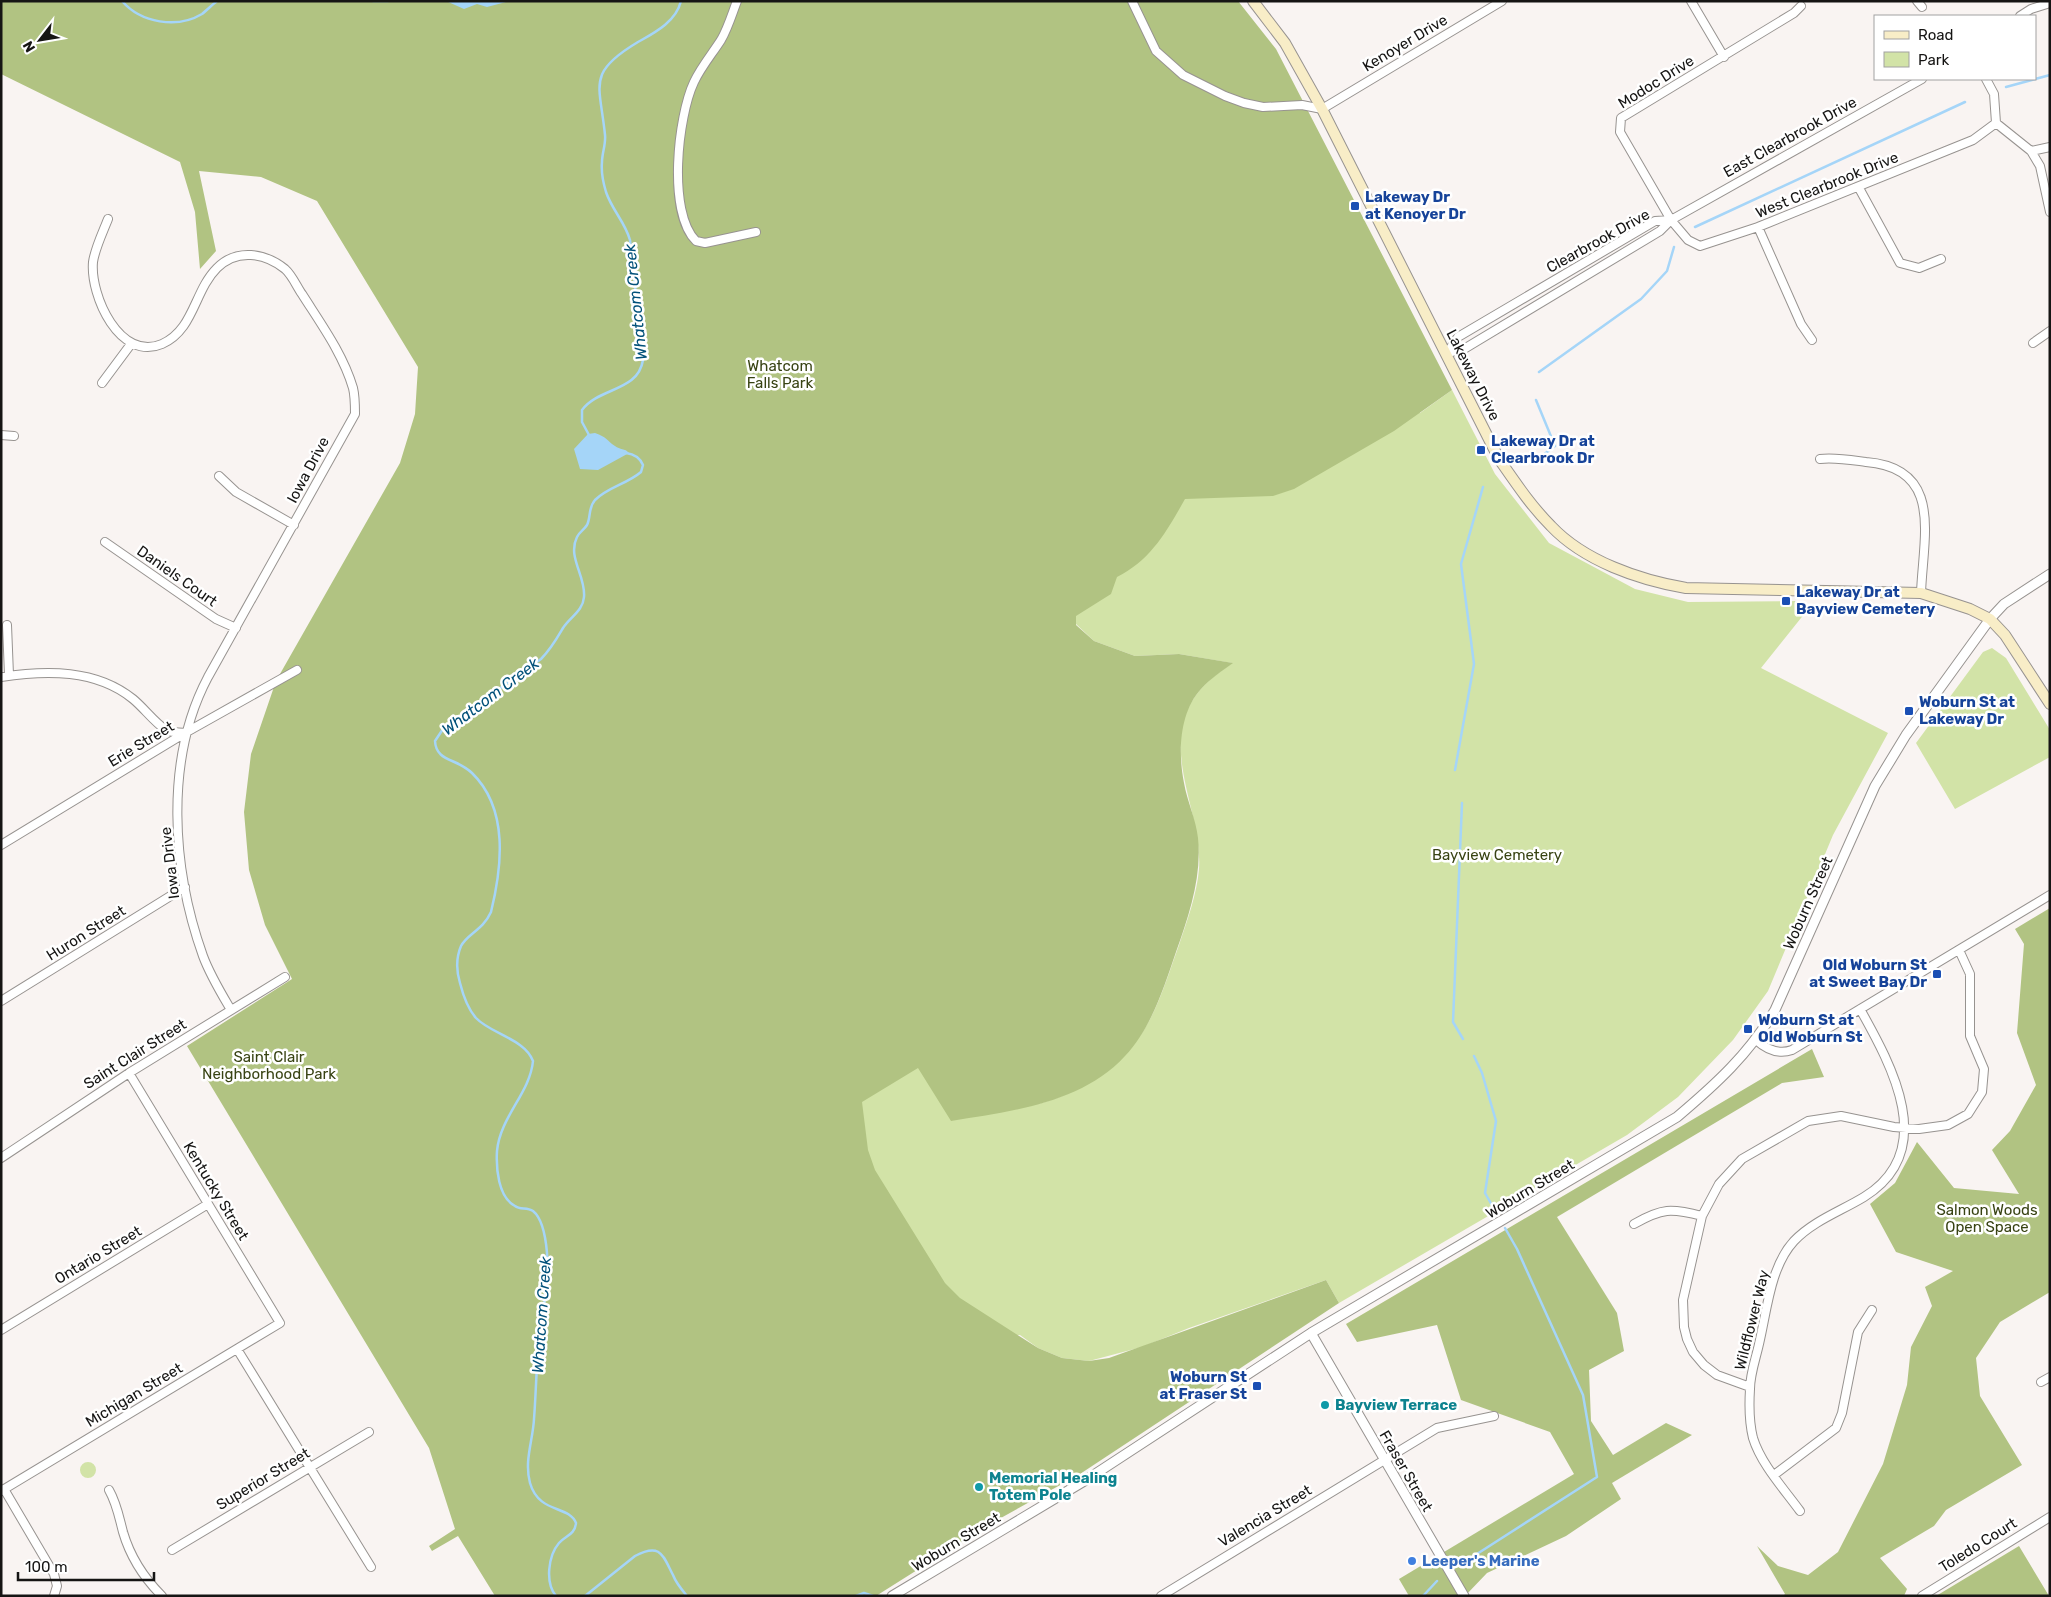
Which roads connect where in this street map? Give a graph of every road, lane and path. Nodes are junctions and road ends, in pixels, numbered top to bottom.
1 (737, 1) edge
2 (1132, 1) edge
3 (1253, 1) edge
4 (1502, 1) edge
5 (1691, 1) edge
6 (1490, 4) edge
7 (2047, 4) dead end
8 (1801, 6) dead end
9 (2022, 15) edge
10 (1724, 57) junction
11 (1920, 80) edge
12 (1987, 80) edge
13 (1322, 109) junction
14 (1996, 123) junction
15 (2050, 147) edge
16 (2030, 151) junction
17 (1859, 188) junction
18 (2050, 212) edge
19 (108, 219) dead end
20 (1672, 220) junction
21 (1758, 227) junction
22 (756, 232) dead end
23 (1942, 259) dead end
24 (2050, 331) edge
25 (1812, 340) dead end
26 (2033, 343) dead end
27 (131, 344) junction
28 (1446, 353) junction
29 (102, 383) dead end
30 (1, 435) edge
31 (14, 436) dead end
32 (1820, 459) dead end
33 (219, 476) dead end
34 (294, 525) junction
35 (105, 542) dead end
36 (2050, 574) edge
37 (1921, 593) junction
38 (1990, 619) junction
39 (7, 625) dead end
40 (236, 628) junction
41 (297, 670) dead end
42 (5, 676) edge
43 (2050, 704) edge
44 (185, 733) junction
45 (1, 845) edge
46 (185, 887) junction
47 (2050, 895) edge
48 (1959, 950) junction
49 (285, 977) dead end
50 (1, 1001) edge
51 (1860, 1009) junction
52 (231, 1010) junction
53 (1756, 1040) junction
54 (129, 1073) junction
55 (1904, 1128) junction
56 (1, 1158) edge
57 (208, 1204) junction
58 (1702, 1216) junction
59 (1634, 1224) dead end
60 (1872, 1310) dead end
61 (280, 1323) joint
62 (1, 1330) edge
63 (1311, 1333) junction
64 (237, 1349) junction
65 (2050, 1377) edge
66 (2041, 1382) dead end
67 (1750, 1387) junction
68 (1494, 1416) dead end
69 (368, 1432) dead end
70 (1383, 1459) junction
71 (308, 1467) junction
72 (1774, 1475) junction
73 (3, 1490) edge
74 (109, 1490) dead end
75 (1800, 1511) dead end
76 (2050, 1517) edge
77 (172, 1550) dead end
78 (371, 1567) dead end
79 (54, 1596) edge
80 (162, 1596) edge
81 (892, 1596) edge
82 (1161, 1596) edge
83 (1464, 1596) edge
84 (1922, 1596) edge

1 - 22 street
2 - 13 street
3 - 13 main road, Lakeway Drive
4 - 6 street, Kenoyer Drive
5 - 10 street
6 - 13 street, Kenoyer Drive
7 - 9 street
8 - 10 street, Modoc Drive
10 - 20 street, Modoc Drive
11 - 20 street, East Clearbrook Drive
12 - 14 street
13 - 28 main road, Lakeway Drive
14 - 16 street
14 - 17 street, West Clearbrook Drive
15 - 16 street
16 - 18 street
17 - 21 street, West Clearbrook Drive
17 - 23 street
19 - 27 street
20 - 21 street, West Clearbrook Drive
20 - 28 street, Clearbrook Drive
20 - 28 street, Clearbrook Drive
21 - 25 street
24 - 26 street
27 - 29 street
27 - 34 street, Iowa Drive
28 - 37 main road, Lakeway Drive
30 - 31 street
32 - 37 street
33 - 34 street
34 - 40 street, Iowa Drive
35 - 40 street, Daniels Court
36 - 38 street, Woburn Street
37 - 38 main road, Lakeway Drive
38 - 43 main road, Lakeway Drive
38 - 53 street, Woburn Street
39 - 42 street
40 - 44 street, Iowa Drive
41 - 44 street, Erie Street
42 - 44 street
44 - 45 street, Erie Street
44 - 46 street, Iowa Drive
46 - 50 street, Huron Street
46 - 52 street, Iowa Drive
47 - 48 street
48 - 51 street
48 - 55 street
49 - 52 street, Saint Clair Street
51 - 53 street
51 - 55 street, Wildflower Way
52 - 54 street, Saint Clair Street
53 - 63 street, Woburn Street
54 - 56 street, Saint Clair Street
54 - 57 street, Kentucky Street
55 - 58 street
55 - 67 street, Wildflower Way
57 - 61 street, Kentucky Street
57 - 62 street, Ontario Street
58 - 59 street
58 - 67 street
60 - 72 street
61 - 64 street, Michigan Street
63 - 70 street, Fraser Street
63 - 81 street, Woburn Street
64 - 71 street
64 - 73 street, Michigan Street
65 - 66 street
67 - 72 street, Wildflower Way
68 - 70 street, Valencia Street
69 - 71 street, Superior Street
70 - 82 street, Valencia Street
70 - 83 street, Fraser Street
71 - 77 street, Superior Street
71 - 78 street
72 - 75 street, Wildflower Way
73 - 79 street
74 - 80 street
76 - 84 street, Toledo Court

